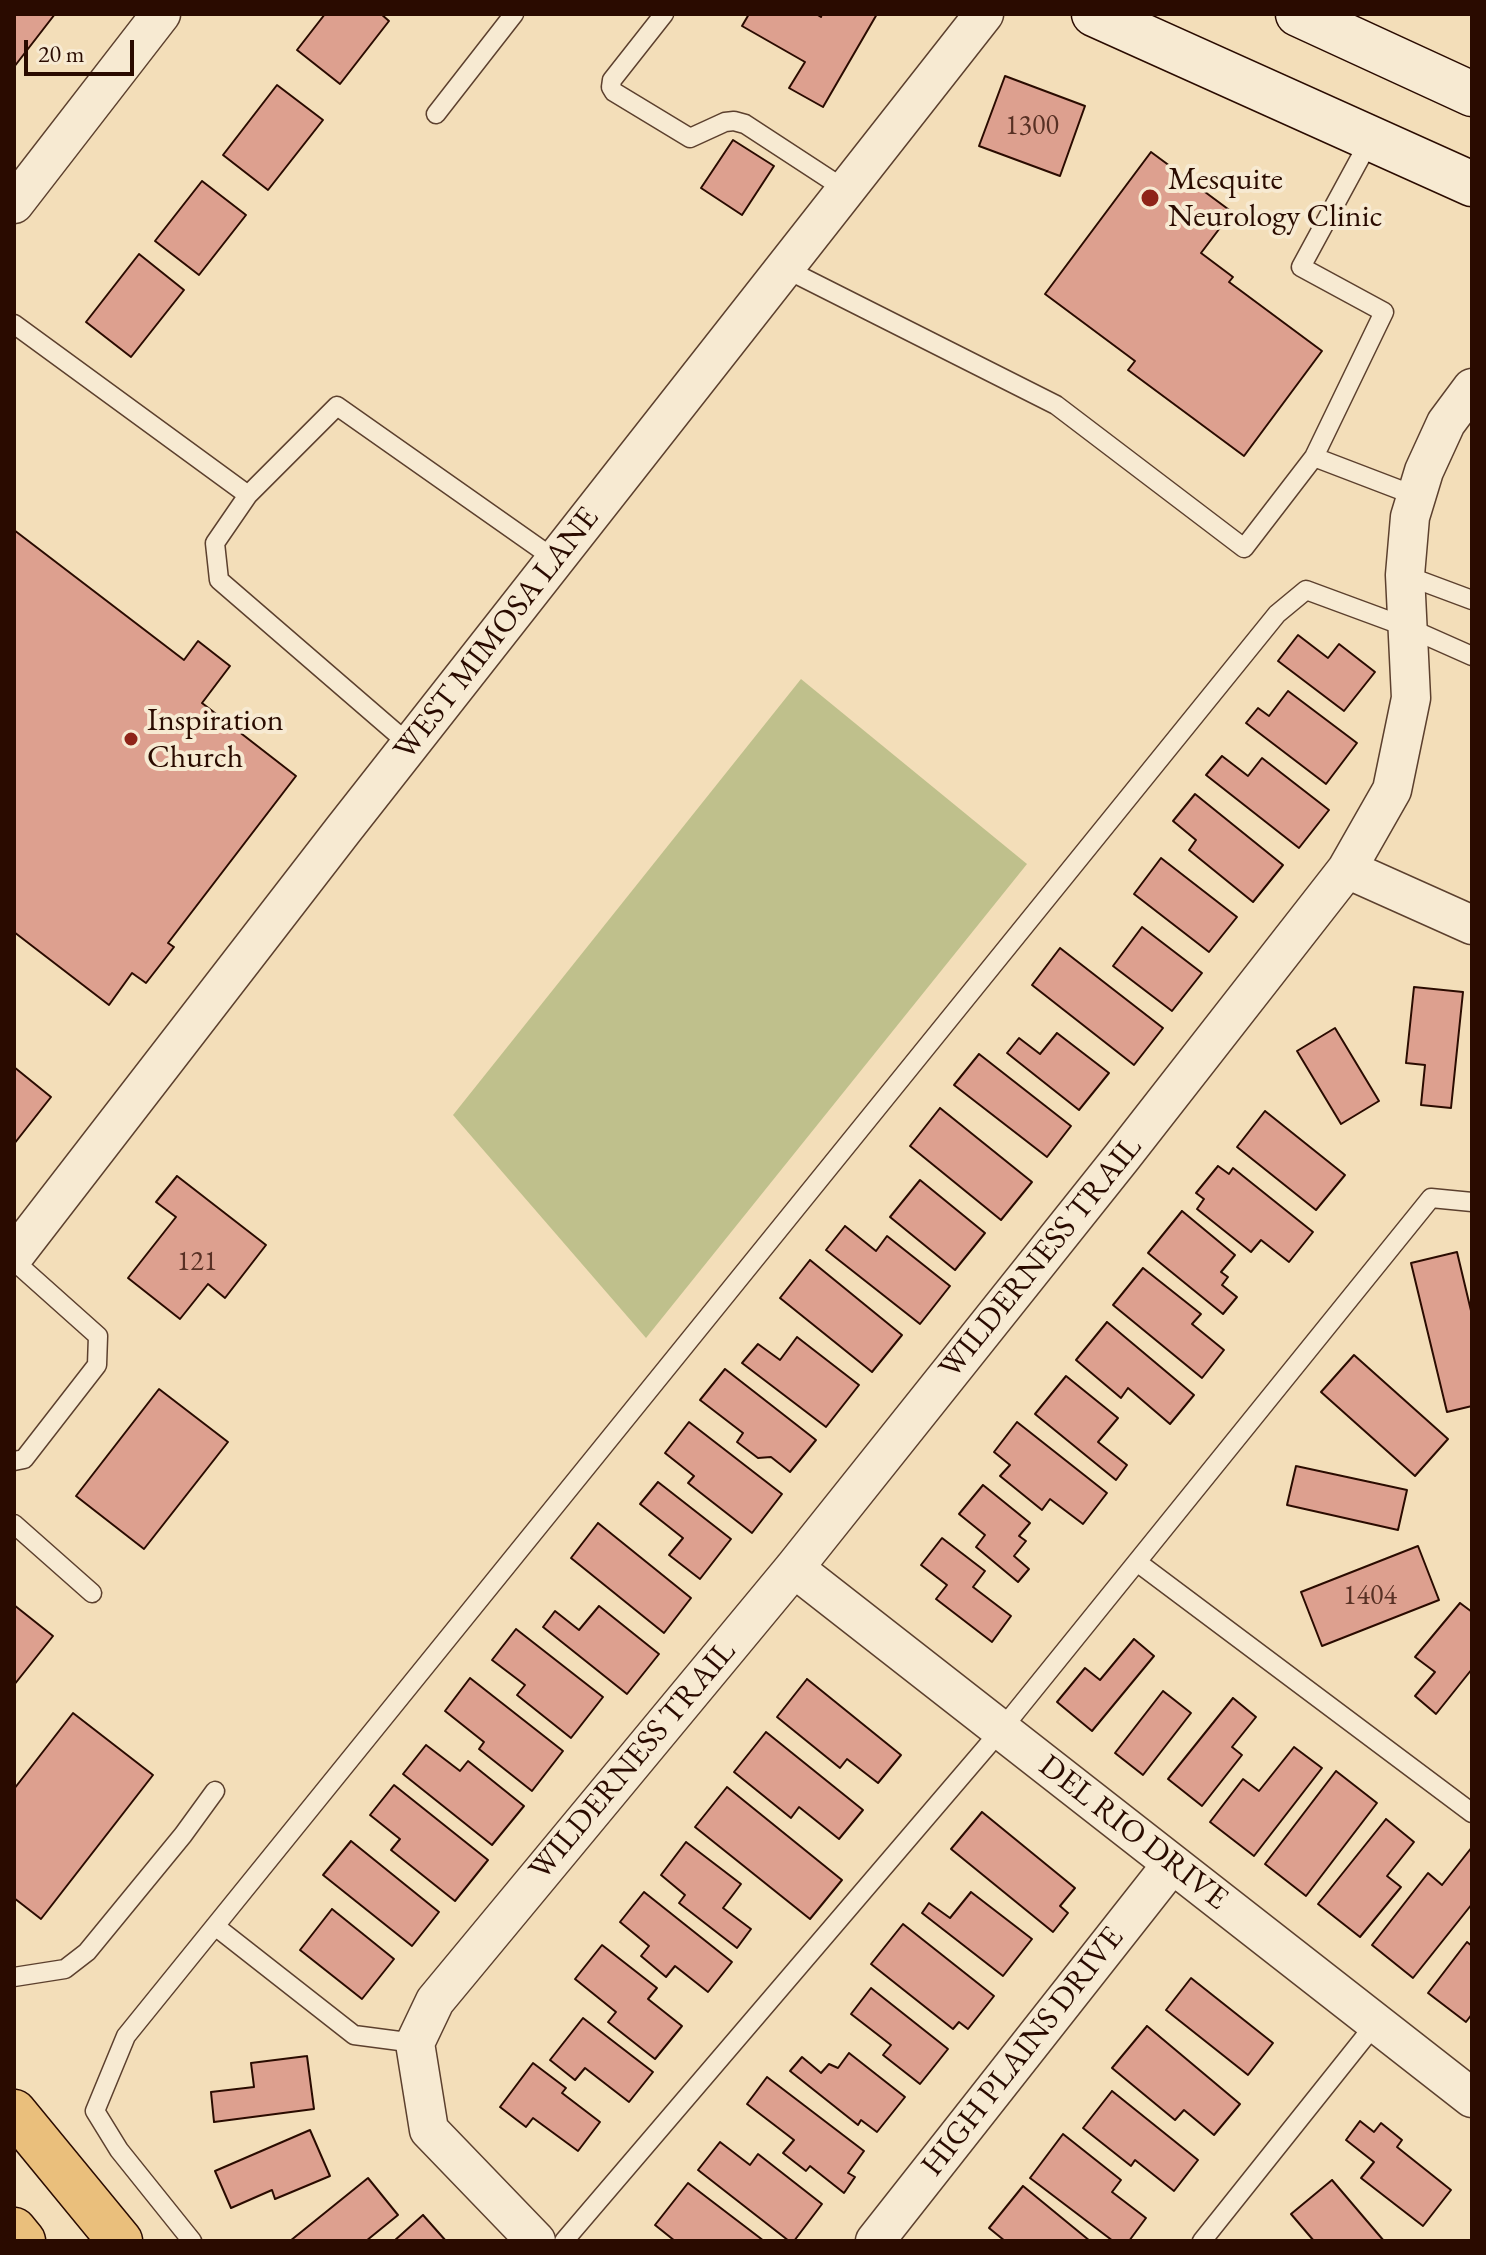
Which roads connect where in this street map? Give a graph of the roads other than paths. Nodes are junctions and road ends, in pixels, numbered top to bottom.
1 (161, 14) edge
2 (514, 14) edge
3 (664, 14) edge
4 (984, 14) edge
5 (1094, 14) edge
6 (1298, 14) edge
7 (1472, 94) edge
8 (436, 114) dead end
9 (1371, 138) junction
10 (1472, 184) edge
11 (846, 190) junction
12 (14, 204) edge
13 (784, 268) junction
14 (14, 324) edge
15 (1471, 392) edge
16 (1314, 457) junction
17 (248, 495) junction
18 (1416, 496) junction
19 (556, 560) junction
20 (1405, 575) junction
21 (1470, 592) edge
22 (1409, 628) junction
23 (1472, 656) edge
24 (410, 745) junction
25 (1347, 869) junction
26 (1472, 925) edge
27 (1472, 1202) edge
28 (14, 1258) edge
29 (14, 1461) edge
30 (14, 1524) edge
31 (1137, 1562) junction
32 (794, 1568) junction
33 (92, 1593) dead end
34 (1001, 1730) junction
35 (215, 1791) dead end
36 (1472, 1813) edge
37 (1172, 1864) junction
38 (215, 1926) junction
39 (14, 1977) edge
40 (1376, 2023) junction
41 (415, 2043) junction
42 (1472, 2098) edge
43 (14, 2112) edge
44 (14, 2230) edge
45 (23, 2241) edge
46 (120, 2241) edge
47 (192, 2241) edge
48 (536, 2241) edge
49 (564, 2241) edge
50 (875, 2241) edge
51 (1202, 2241) edge

1 - 12 street
2 - 8 lane
3 - 11 lane
4 - 11 street, WEST MIMOSA LANE
5 - 9 main road
6 - 7 main road
9 - 10 main road
9 - 16 lane
11 - 13 street, WEST MIMOSA LANE
13 - 16 lane
13 - 19 street, WEST MIMOSA LANE
14 - 17 lane
15 - 18 street, WILDERNESS TRAIL
16 - 18 lane
17 - 19 lane
17 - 24 lane
18 - 20 street, WILDERNESS TRAIL
19 - 24 street, WEST MIMOSA LANE
20 - 21 lane
20 - 22 street, WILDERNESS TRAIL
22 - 23 lane
22 - 25 street, WILDERNESS TRAIL
22 - 38 lane
24 - 28 street, WEST MIMOSA LANE
25 - 26 street
25 - 32 street, WILDERNESS TRAIL
27 - 31 lane
28 - 29 lane
30 - 33 lane
31 - 34 lane
31 - 36 lane
32 - 34 street, DEL RIO DRIVE
32 - 41 street, WILDERNESS TRAIL
34 - 37 street, DEL RIO DRIVE
34 - 49 lane
35 - 39 lane
37 - 40 street, DEL RIO DRIVE
37 - 50 street, HIGH PLAINS DRIVE
38 - 41 lane
38 - 47 lane
40 - 42 street, DEL RIO DRIVE
40 - 51 lane
41 - 48 street
43 - 46 main road
44 - 45 main road

